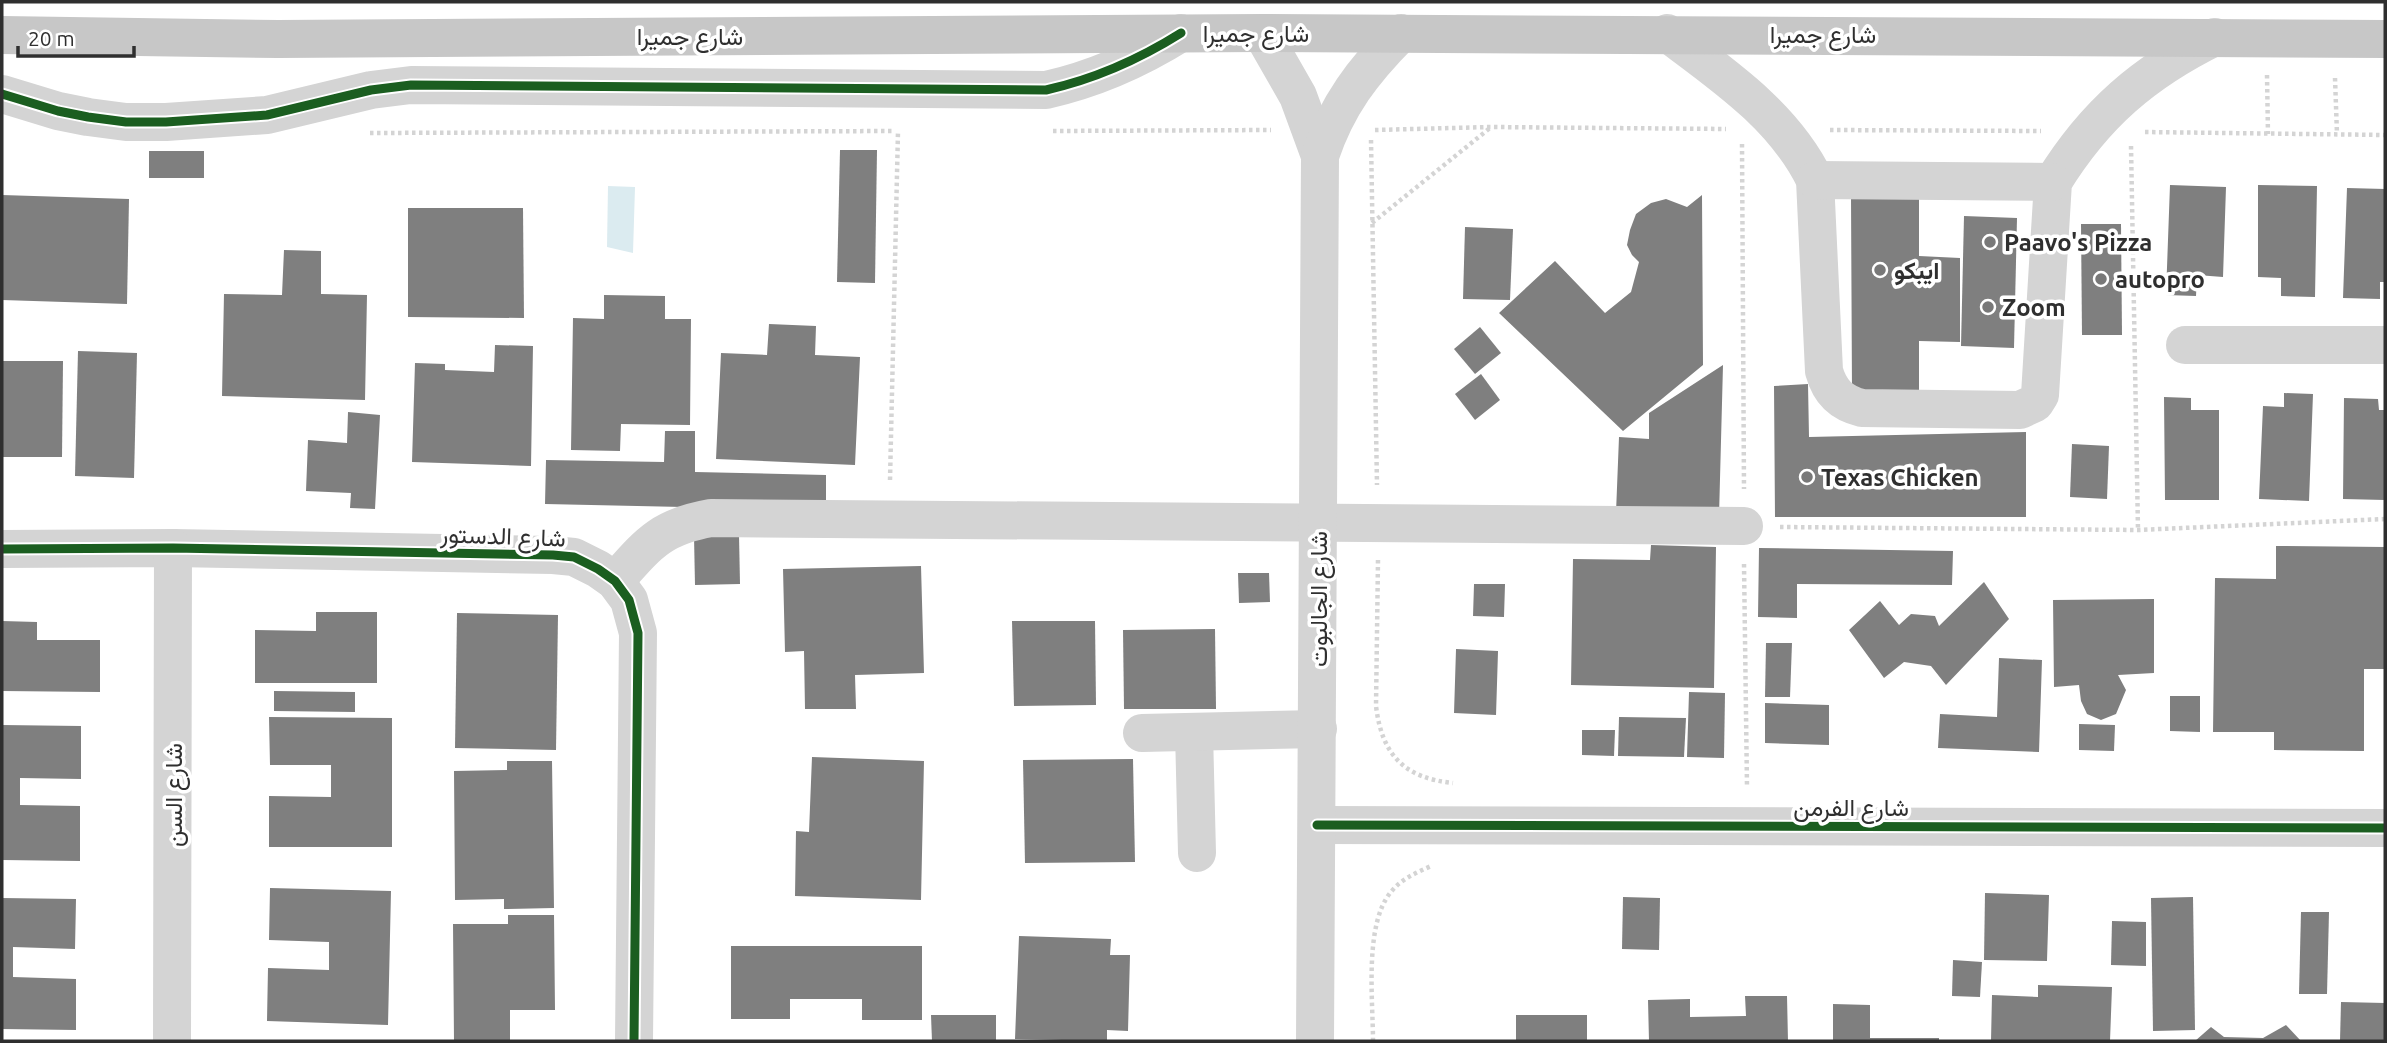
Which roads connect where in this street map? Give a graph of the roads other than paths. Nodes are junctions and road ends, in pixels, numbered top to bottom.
1 (1181, 33) junction
2 (1262, 33) junction
3 (1401, 33) junction
4 (1667, 33) junction
5 (2, 35) edge
6 (2216, 37) junction
7 (2385, 39) edge
8 (2, 94) edge
9 (1316, 143) junction
10 (1815, 180) junction
11 (2053, 182) junction
12 (2185, 345) dead end
13 (2385, 345) edge
14 (1318, 523) junction
15 (1744, 526) road end
16 (173, 548) junction
17 (2, 549) edge
18 (615, 581) junction
19 (1318, 729) junction
20 (1194, 732) junction
21 (1142, 733) dead end
22 (1317, 825) junction
23 (2385, 828) edge
24 (1197, 853) dead end
25 (172, 1041) edge
26 (634, 1041) edge
27 (1315, 1041) edge

1 - 2 main road, شارع جميرا
1 - 5 main road, شارع جميرا
1 - 8 street
2 - 3 main road, شارع جميرا
2 - 9 street, شارع الجالبوت
3 - 4 main road, شارع جميرا
3 - 9 street, شارع الجالبوت
4 - 6 main road, شارع جميرا
4 - 10 street
6 - 7 main road, شارع جميرا
6 - 11 street
9 - 14 street, شارع الجالبوت
10 - 11 street
10 - 11 street
12 - 13 street
14 - 15 street
14 - 18 street
14 - 19 street, شارع الجالبوت
16 - 17 street, شارع الدستور
16 - 18 street, شارع الدستور
16 - 25 street, شارع السن
18 - 26 street, شارع الدستور
19 - 20 street
19 - 22 street, شارع الجالبوت
20 - 21 street
20 - 24 street
22 - 23 street, شارع الفرمن
22 - 27 street, شارع الجالبوت

